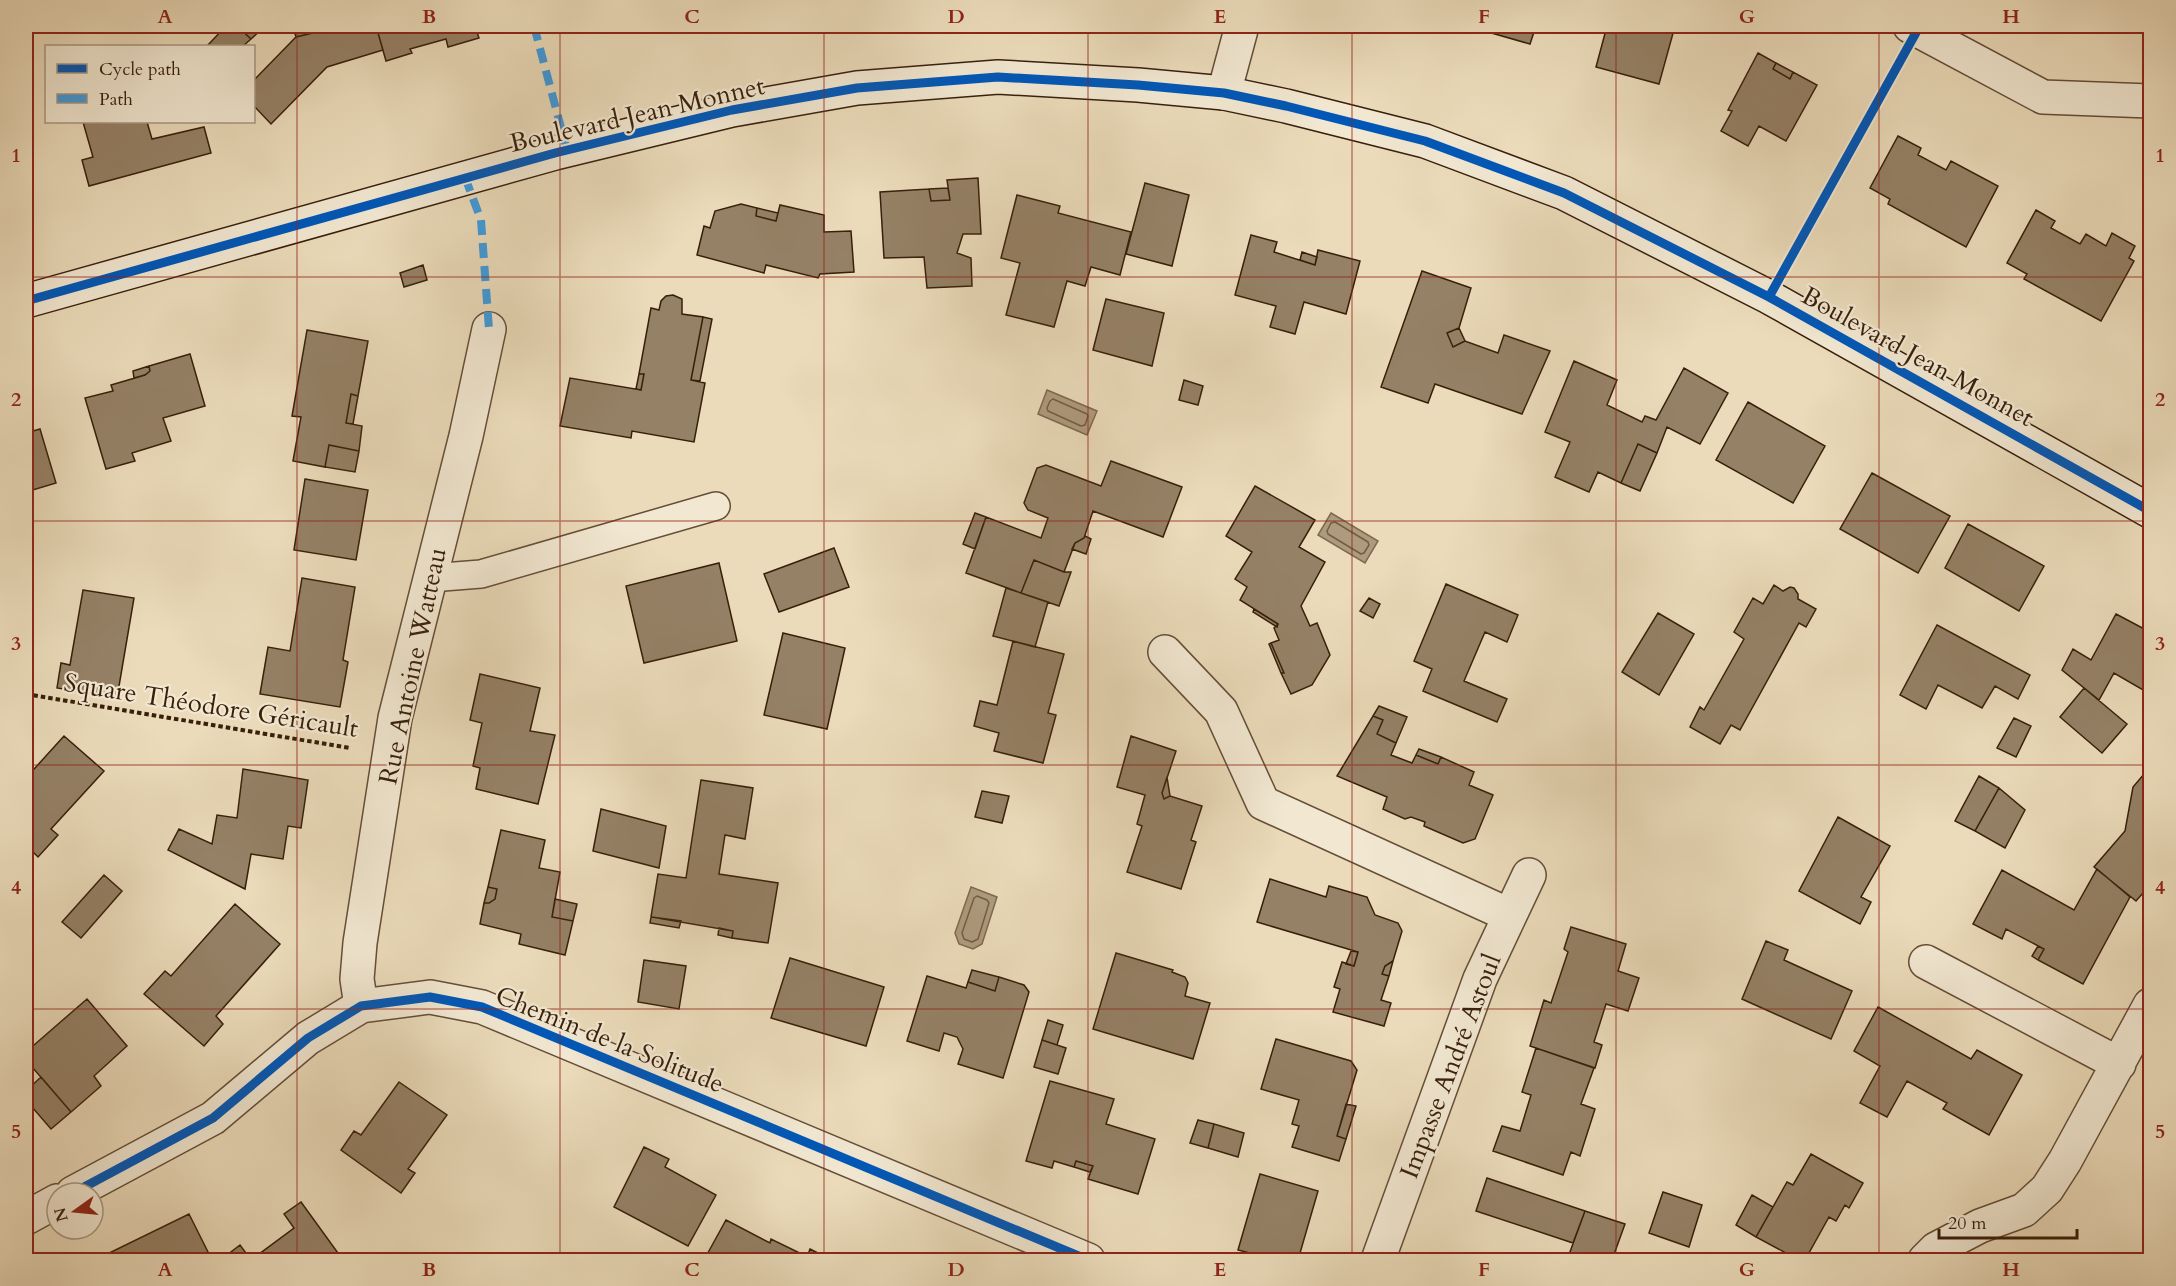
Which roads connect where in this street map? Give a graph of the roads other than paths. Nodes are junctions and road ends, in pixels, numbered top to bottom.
1 (1242, 26) edge
2 (1910, 26) edge
3 (1224, 93) junction
4 (2151, 101) edge
5 (26, 301) edge
6 (489, 329) dead end
7 (716, 506) dead end
8 (2151, 511) edge
9 (430, 578) junction
10 (1165, 652) dead end
11 (1529, 874) dead end
12 (1509, 915) junction
13 (1926, 962) dead end
14 (2151, 1005) edge
15 (362, 1006) junction
16 (2119, 1064) junction
17 (95, 1181) edge
18 (45, 1208) edge
19 (26, 1218) edge
20 (1088, 1260) edge
21 (1378, 1260) edge
22 (1925, 1260) edge

1 - 3 street
2 - 4 street
3 - 5 street, Boulevard Jean Monnet
3 - 8 street, Boulevard Jean Monnet
6 - 9 street, Rue Antoine Watteau
7 - 9 lane
9 - 15 street, Rue Antoine Watteau
10 - 12 street
11 - 12 street, Impasse André Astoul
12 - 21 street, Impasse André Astoul
13 - 16 street
14 - 16 street
15 - 17 street, Chemin de la Solitude
15 - 20 street, Chemin de la Solitude
16 - 22 street
18 - 19 street

